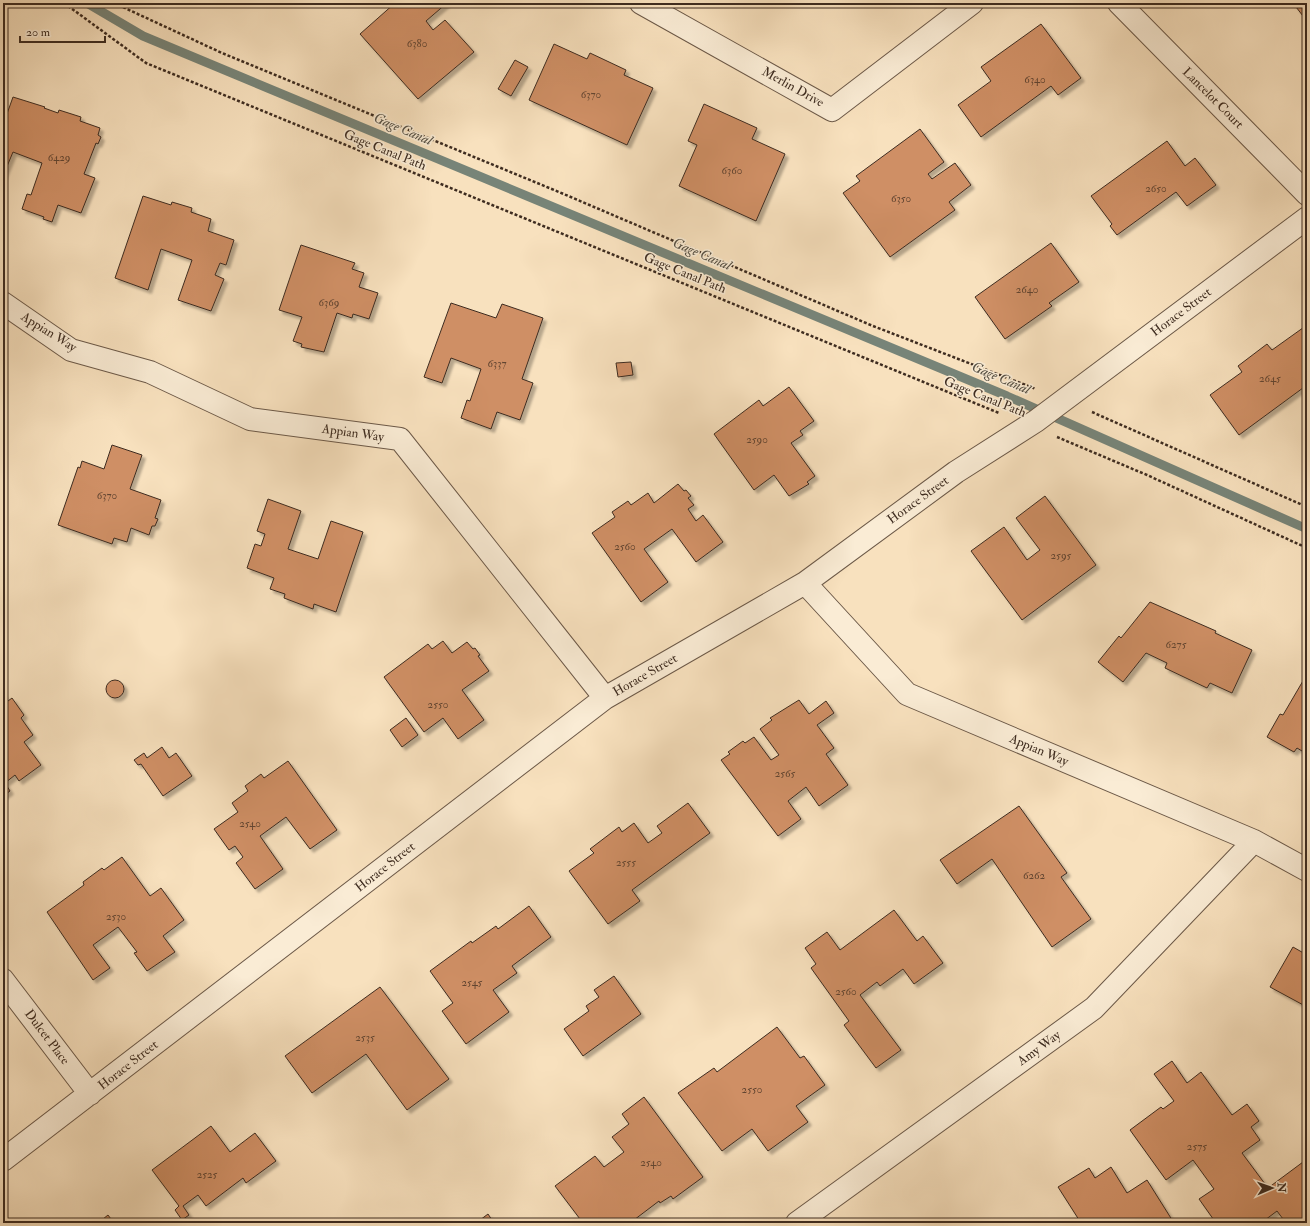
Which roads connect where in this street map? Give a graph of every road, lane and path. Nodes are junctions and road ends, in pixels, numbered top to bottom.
1 (64, 3) edge
2 (114, 3) edge
3 (641, 3) edge
4 (972, 3) edge
5 (1119, 3) edge
6 (1307, 194) edge
7 (1307, 218) edge
8 (3, 303) edge
9 (1060, 402) junction
10 (1032, 423) junction
11 (1307, 507) edge
12 (1307, 548) edge
13 (805, 583) junction
14 (606, 698) junction
15 (1254, 841) junction
16 (1307, 870) edge
17 (3, 980) edge
18 (90, 1094) junction
19 (3, 1160) edge
20 (797, 1223) edge

1 - 10 path, Gage Canal Path
2 - 9 path, Gage Canal Path
3 - 4 street, Merlin Drive
5 - 6 street, Lancelot Court
7 - 9 street, Horace Street
8 - 14 street, Appian Way
9 - 10 street, Horace Street
9 - 11 path, Gage Canal Path
10 - 12 path, Gage Canal Path
10 - 13 street, Horace Street
13 - 14 street, Horace Street
13 - 15 street, Appian Way
14 - 18 street, Horace Street
15 - 16 street, Appian Way
15 - 20 street, Amy Way
17 - 18 street, Dulcet Place
18 - 19 street, Horace Street

